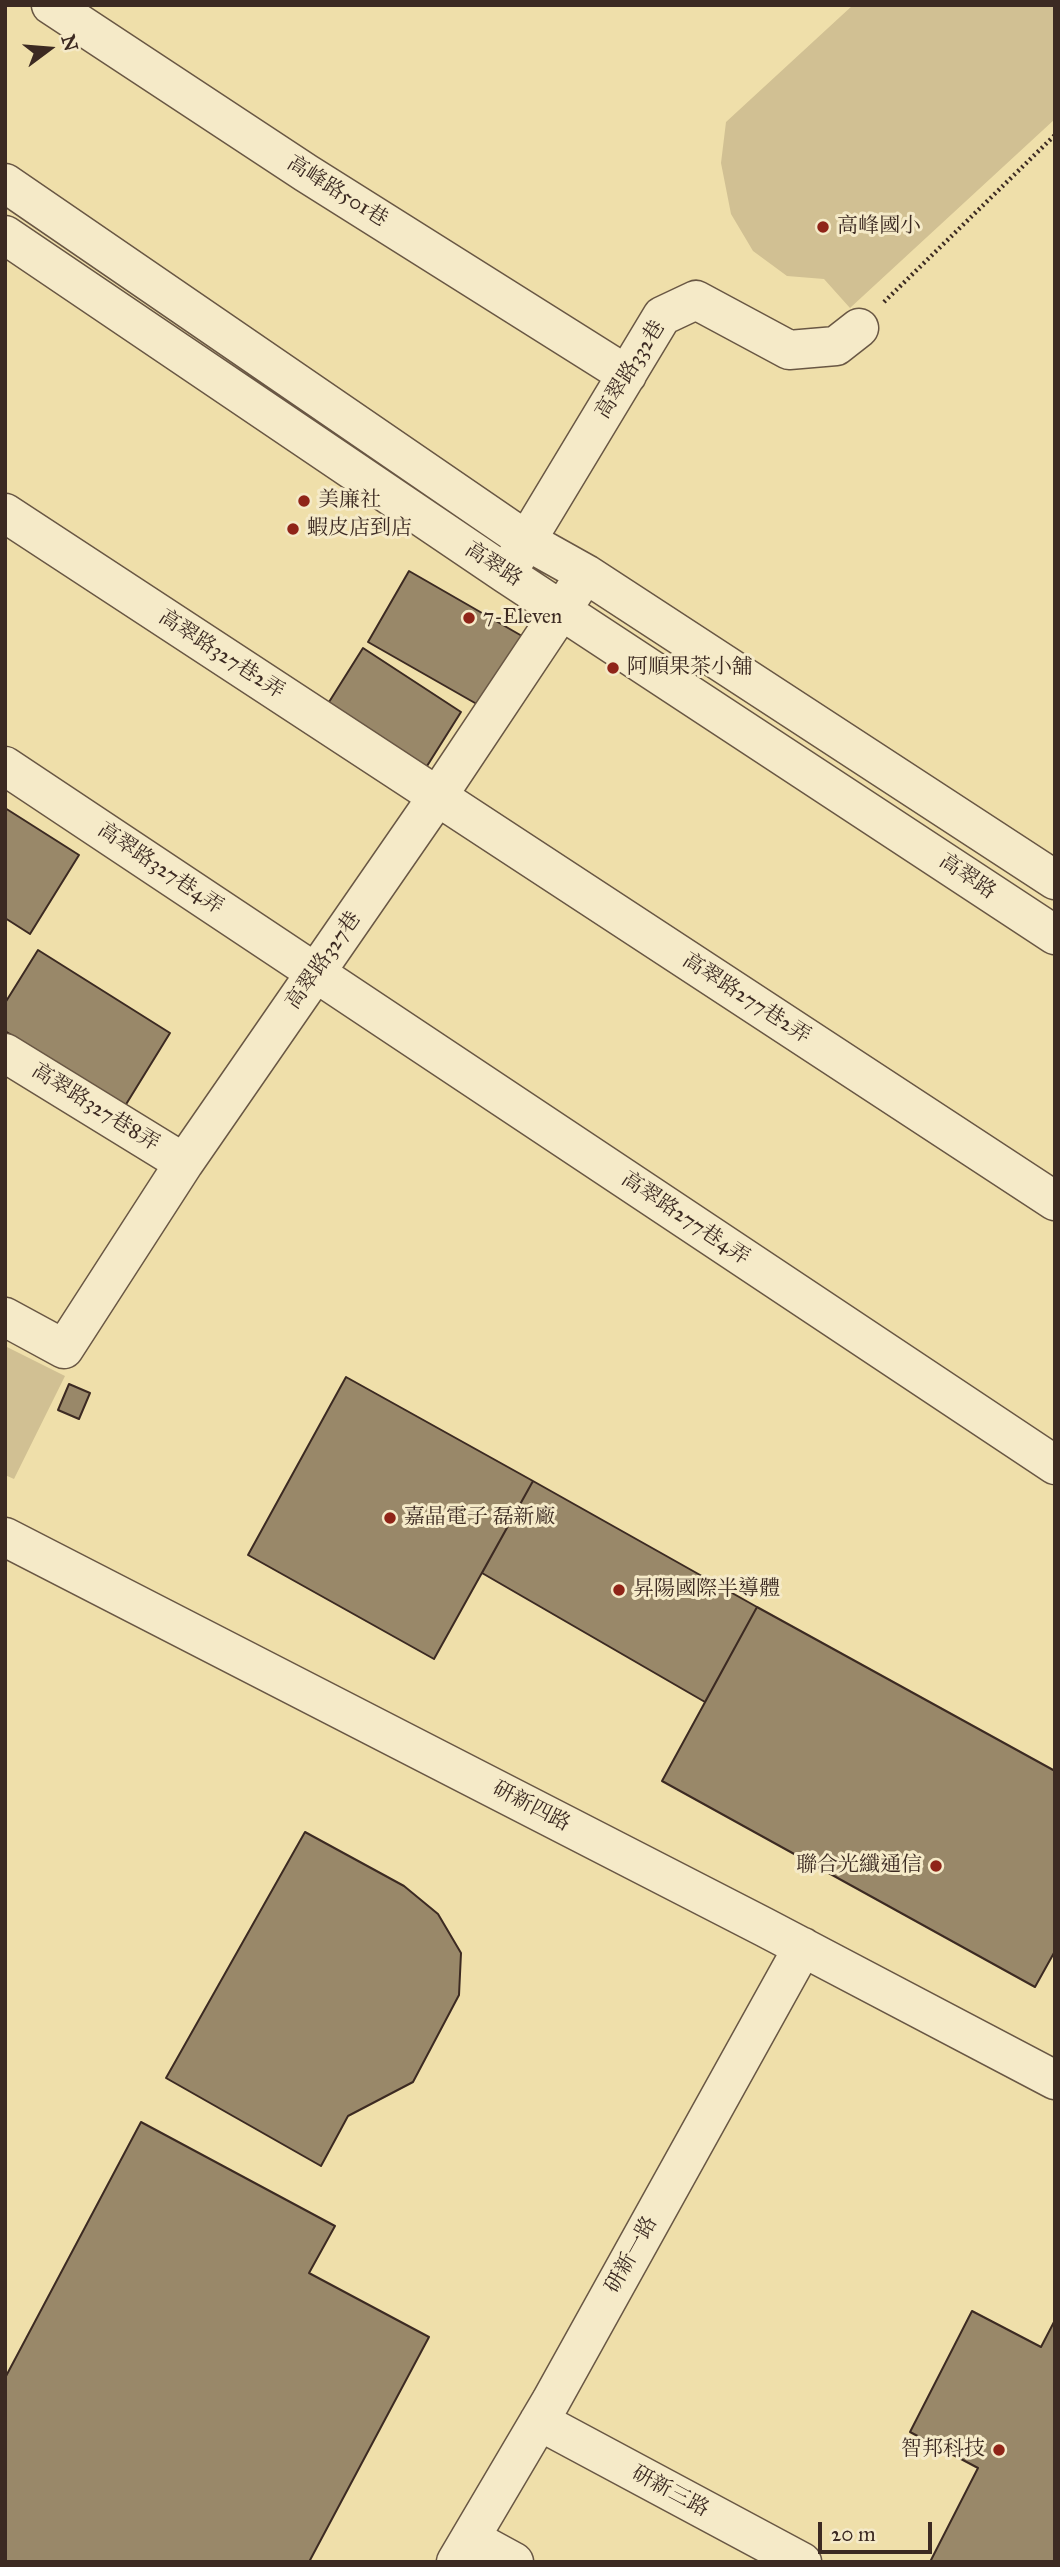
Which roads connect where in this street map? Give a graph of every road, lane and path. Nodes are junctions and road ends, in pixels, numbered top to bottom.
1 (51, 5) edge
2 (1055, 135) edge
3 (5, 183) edge
4 (5, 235) edge
5 (859, 328) joint
6 (627, 374) junction
7 (5, 513) edge
8 (527, 541) junction
9 (506, 574) junction
10 (586, 574) junction
11 (562, 609) junction
12 (5, 766) edge
13 (437, 797) junction
14 (1055, 880) edge
15 (1055, 935) edge
16 (315, 972) junction
17 (5, 1053) edge
18 (184, 1163) junction
19 (1055, 1201) edge
20 (5, 1317) edge
21 (1055, 1465) edge
22 (5, 1537) edge
23 (803, 1947) junction
24 (1055, 2080) edge
25 (539, 2421) junction
26 (463, 2550) edge
27 (514, 2562) edge
28 (802, 2562) edge

1 - 6 street, 高峰路501巷
2 - 5 path
3 - 8 street, 高翠路
4 - 9 street, 高翠路
5 - 6 street, 高翠路332巷
6 - 8 street, 高翠路332巷
7 - 13 street, 高翠路327巷2弄
8 - 9 street, 高翠路332巷
8 - 10 street, 高翠路
9 - 11 street, 高翠路
10 - 11 street, 高翠路327巷
10 - 14 street, 高翠路
11 - 13 street, 高翠路327巷
11 - 15 street, 高翠路
12 - 16 street, 高翠路327巷4弄
13 - 16 street, 高翠路327巷
13 - 19 street, 高翠路277巷2弄
16 - 18 street, 高翠路327巷
16 - 21 street, 高翠路277巷4弄
17 - 18 street, 高翠路327巷8弄
18 - 20 street, 高翠路327巷
22 - 23 street, 研新四路
23 - 24 street, 研新四路
23 - 25 street, 研新一路
25 - 26 street, 研新一路
25 - 28 street, 研新三路
26 - 27 street

